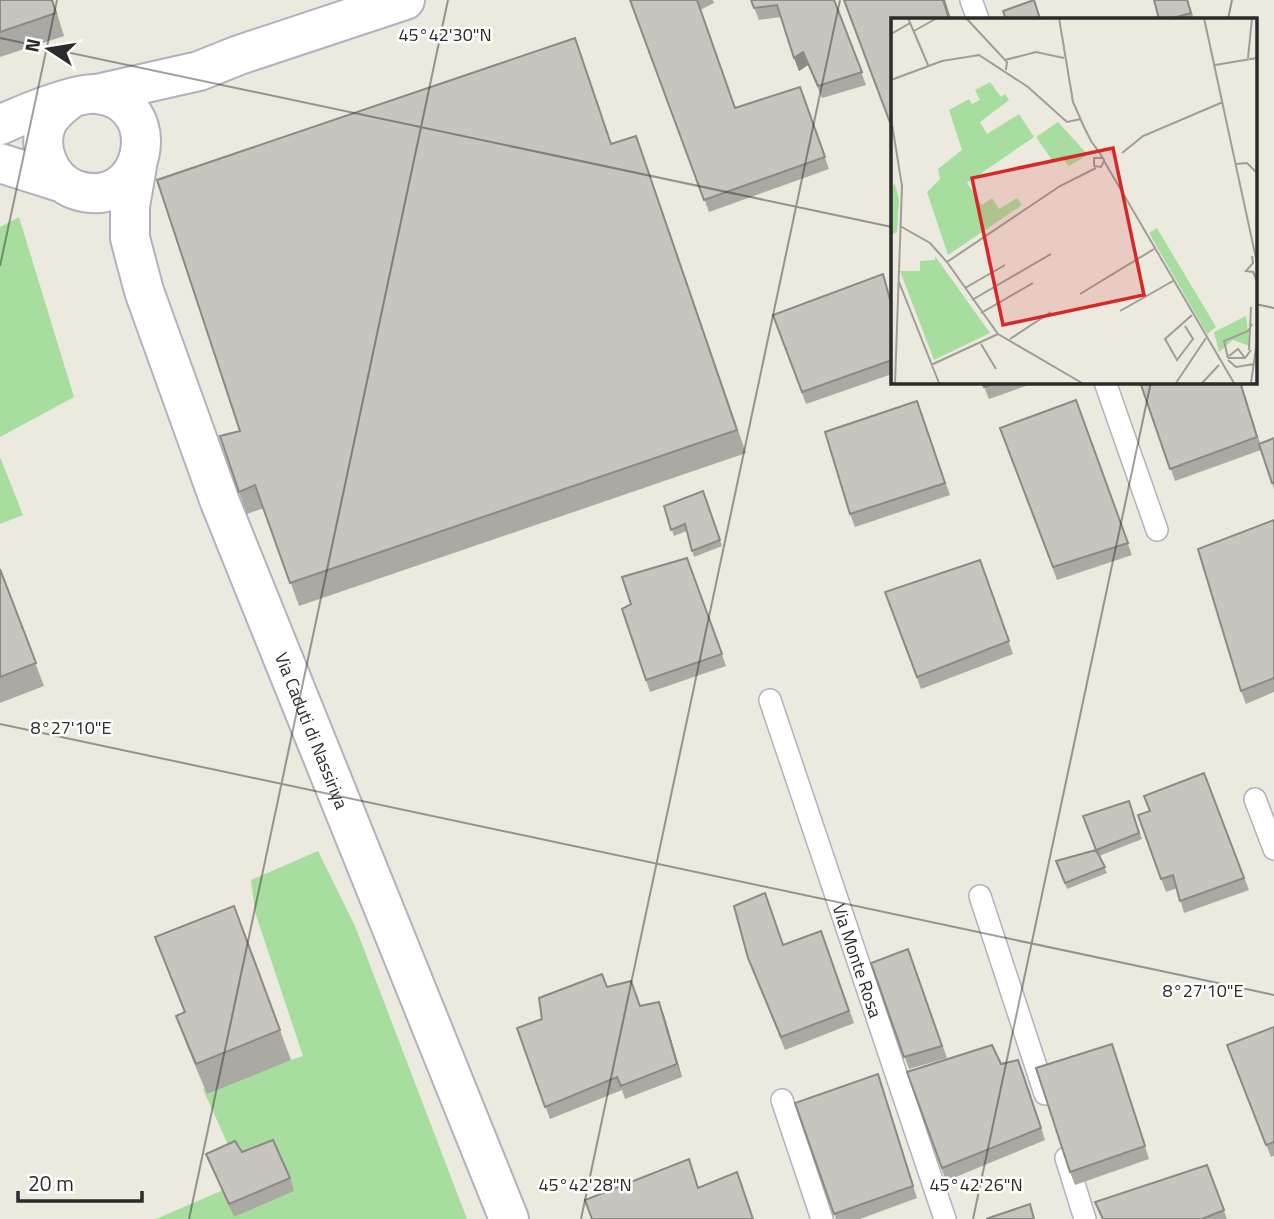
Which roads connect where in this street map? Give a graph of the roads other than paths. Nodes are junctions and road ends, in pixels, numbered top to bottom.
1 (405, 0) edge
2 (971, 0) edge
3 (978, 18) edge
4 (200, 71) junction
5 (83, 97) junction
6 (0, 125) edge
7 (139, 158) junction
8 (0, 163) edge
9 (68, 186) junction
10 (130, 238) junction
11 (1105, 383) edge
12 (1157, 530) dead end
13 (770, 700) dead end
14 (1255, 799) dead end
15 (1274, 849) edge
16 (980, 896) dead end
17 (782, 1100) dead end
18 (509, 1219) edge
19 (822, 1219) edge
20 (945, 1219) edge
21 (1086, 1219) edge

1 - 4 street
2 - 3 lane
4 - 5 street
4 - 7 street
5 - 6 street
5 - 7 street
5 - 9 street
7 - 9 street
7 - 10 street, Via Caduti di Nassiriya
8 - 9 street
9 - 10 street, Via Caduti di Nassiriya
10 - 18 street, Via Caduti di Nassiriya
11 - 12 lane
13 - 20 lane, Via Monte Rosa
14 - 15 lane
16 - 21 lane
17 - 19 lane

